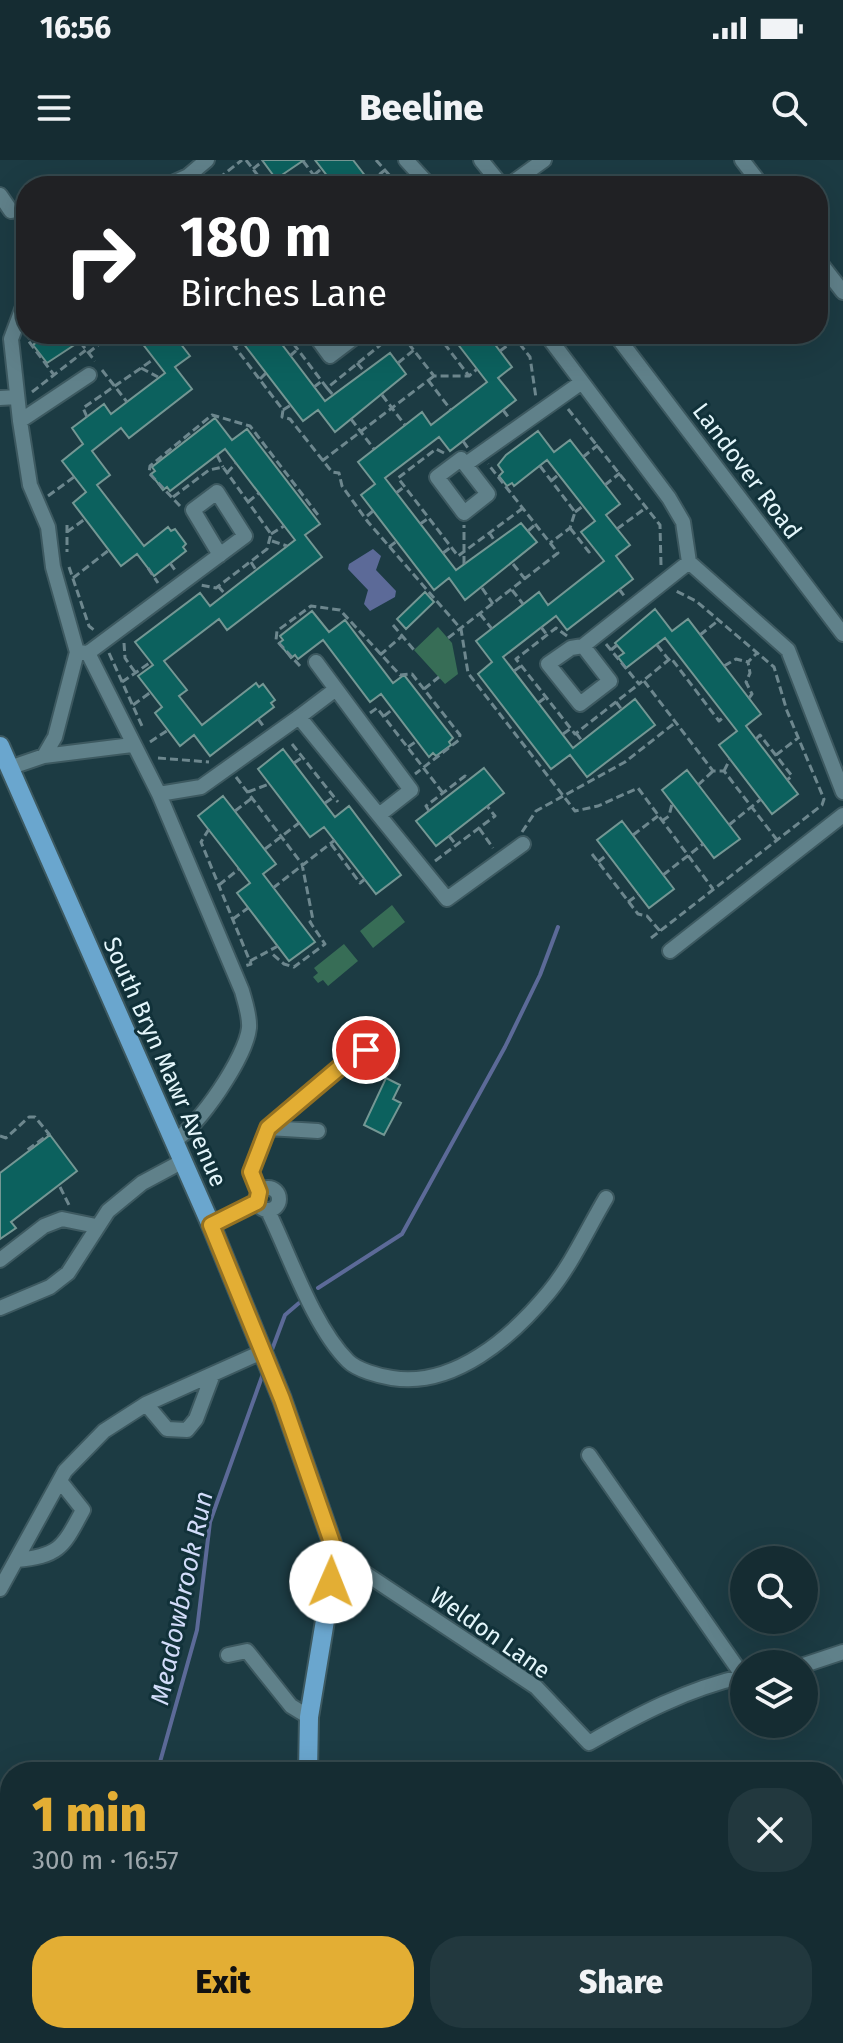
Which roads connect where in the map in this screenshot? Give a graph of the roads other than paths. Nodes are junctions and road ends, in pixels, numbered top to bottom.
1 (207, 160) edge
2 (406, 160) edge
3 (481, 160) edge
4 (544, 160) edge
5 (742, 160) edge
6 (188, 176) edge
7 (421, 176) edge
8 (494, 176) edge
9 (522, 176) edge
10 (754, 176) edge
11 (0, 195) edge
12 (11, 211) dead end
13 (828, 273) edge
14 (843, 292) edge
15 (16, 326) edge
16 (321, 344) edge
17 (346, 344) edge
18 (554, 344) edge
19 (623, 344) edge
20 (89, 375) dead end
21 (582, 382) junction
22 (0, 398) edge
23 (17, 400) junction
24 (20, 421) junction
25 (462, 458) junction
26 (220, 555) dead end
27 (689, 562) junction
28 (843, 634) edge
29 (577, 642) road end
30 (82, 652) junction
31 (316, 662) dead end
32 (336, 689) junction
33 (299, 717) junction
34 (132, 745) junction
35 (0, 746) edge
36 (44, 756) junction
37 (837, 760) edge
38 (9, 768) junction
39 (843, 792) edge
40 (159, 794) junction
41 (379, 815) junction
42 (843, 815) edge
43 (523, 844) road end
44 (670, 951) dead end
45 (385, 1038) dead end
46 (347, 1062) junction
47 (390, 1063) dead end
48 (268, 1128) junction
49 (318, 1131) dead end
50 (174, 1141) junction
51 (183, 1161) junction
52 (606, 1198) dead end
53 (262, 1202) junction
54 (211, 1225) junction
55 (96, 1226) junction
56 (0, 1260) edge
57 (0, 1308) edge
58 (263, 1356) junction
59 (213, 1374) junction
60 (146, 1404) junction
61 (589, 1455) dead end
62 (60, 1481) junction
63 (336, 1554) junction
64 (16, 1560) junction
65 (0, 1589) edge
66 (843, 1652) edge
67 (228, 1655) dead end
68 (730, 1656) edge
69 (818, 1660) edge
70 (730, 1679) edge
71 (309, 1717) junction
72 (308, 1762) edge

1 - 6 street
2 - 7 street
3 - 8 street
4 - 9 street
5 - 10 street
11 - 12 street
13 - 14 street
15 - 23 street
16 - 17 street
18 - 21 street
19 - 28 street, Landover Road
20 - 24 street
21 - 25 street
21 - 27 street
22 - 23 street
23 - 24 street
24 - 30 street
25 - 25 street
26 - 30 street
27 - 29 street
27 - 37 street
30 - 34 street
30 - 36 street
31 - 32 street
32 - 33 street
32 - 41 street
33 - 40 street
33 - 41 street
34 - 36 street
34 - 40 street
35 - 38 main road, South Bryn Mawr Avenue
36 - 38 street
37 - 39 street
38 - 50 main road, South Bryn Mawr Avenue
40 - 50 street
41 - 43 street
42 - 44 street
45 - 46 street
46 - 47 street
46 - 48 street
48 - 49 street
48 - 53 street
50 - 51 main road, South Bryn Mawr Avenue
51 - 54 main road, South Bryn Mawr Avenue
51 - 55 street
52 - 53 street
53 - 54 street
54 - 58 main road, South Bryn Mawr Avenue
55 - 56 street
55 - 57 street
58 - 59 street
58 - 63 main road, South Bryn Mawr Avenue
59 - 60 street
59 - 60 street
60 - 62 street
61 - 68 street
62 - 64 street
62 - 64 street
63 - 70 street, Weldon Lane
63 - 71 main road, South Bryn Mawr Avenue
64 - 65 street
66 - 69 street
67 - 71 street
71 - 72 main road, South Bryn Mawr Avenue

